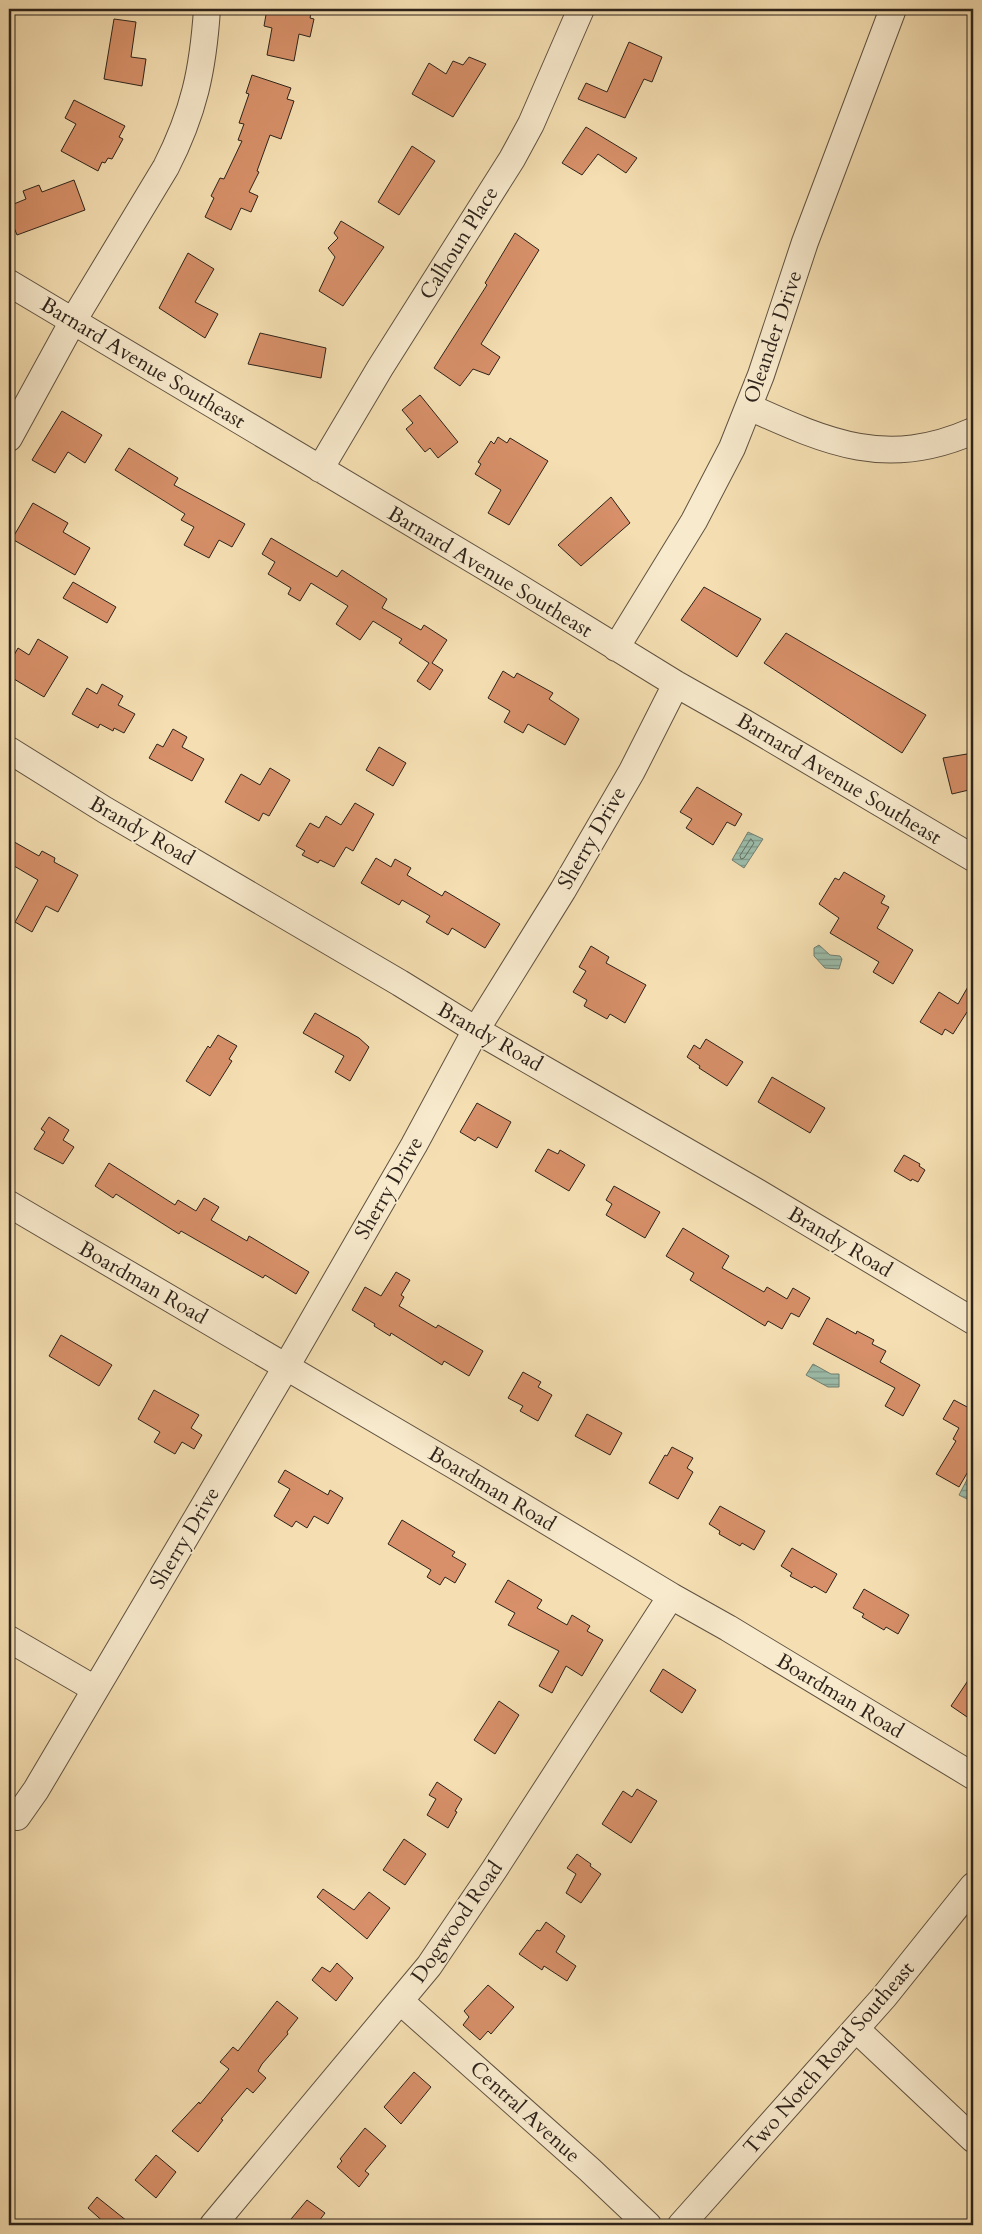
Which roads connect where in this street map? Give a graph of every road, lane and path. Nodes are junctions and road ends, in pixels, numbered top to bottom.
1 (207, 9) edge
2 (581, 9) edge
3 (893, 9) edge
4 (9, 283) edge
5 (73, 321) junction
6 (749, 407) junction
7 (973, 431) edge
8 (9, 438) edge
9 (320, 469) junction
10 (616, 648) junction
11 (676, 684) junction
12 (9, 750) edge
13 (973, 858) edge
14 (476, 1030) junction
15 (9, 1204) edge
16 (973, 1321) edge
17 (286, 1367) junction
18 (671, 1596) junction
19 (9, 1639) edge
20 (94, 1689) junction
21 (973, 1776) edge
22 (17, 1817) dead end
23 (973, 1886) edge
24 (400, 2001) junction
25 (856, 2029) junction
26 (973, 2139) edge
27 (213, 2225) edge
28 (648, 2225) edge
29 (680, 2225) edge

1 - 5 street
2 - 9 street, Calhoun Place
3 - 6 street, Oleander Drive
4 - 5 street, Barnard Avenue Southeast
5 - 8 street
5 - 9 street, Barnard Avenue Southeast
6 - 7 street
6 - 10 street, Oleander Drive
9 - 10 street, Barnard Avenue Southeast
10 - 11 street, Barnard Avenue Southeast
11 - 13 street, Barnard Avenue Southeast
11 - 14 street, Sherry Drive
12 - 14 street, Brandy Road
14 - 16 street, Brandy Road
14 - 17 street, Sherry Drive
15 - 17 street, Boardman Road
17 - 18 street, Boardman Road
17 - 20 street, Sherry Drive
18 - 21 street, Boardman Road
18 - 24 street, Dogwood Road
19 - 20 street
20 - 22 street, Sherry Drive
23 - 25 street, Two Notch Road Southeast
24 - 27 street, Dogwood Road
24 - 28 street, Central Avenue
25 - 26 street
25 - 29 street, Two Notch Road Southeast

